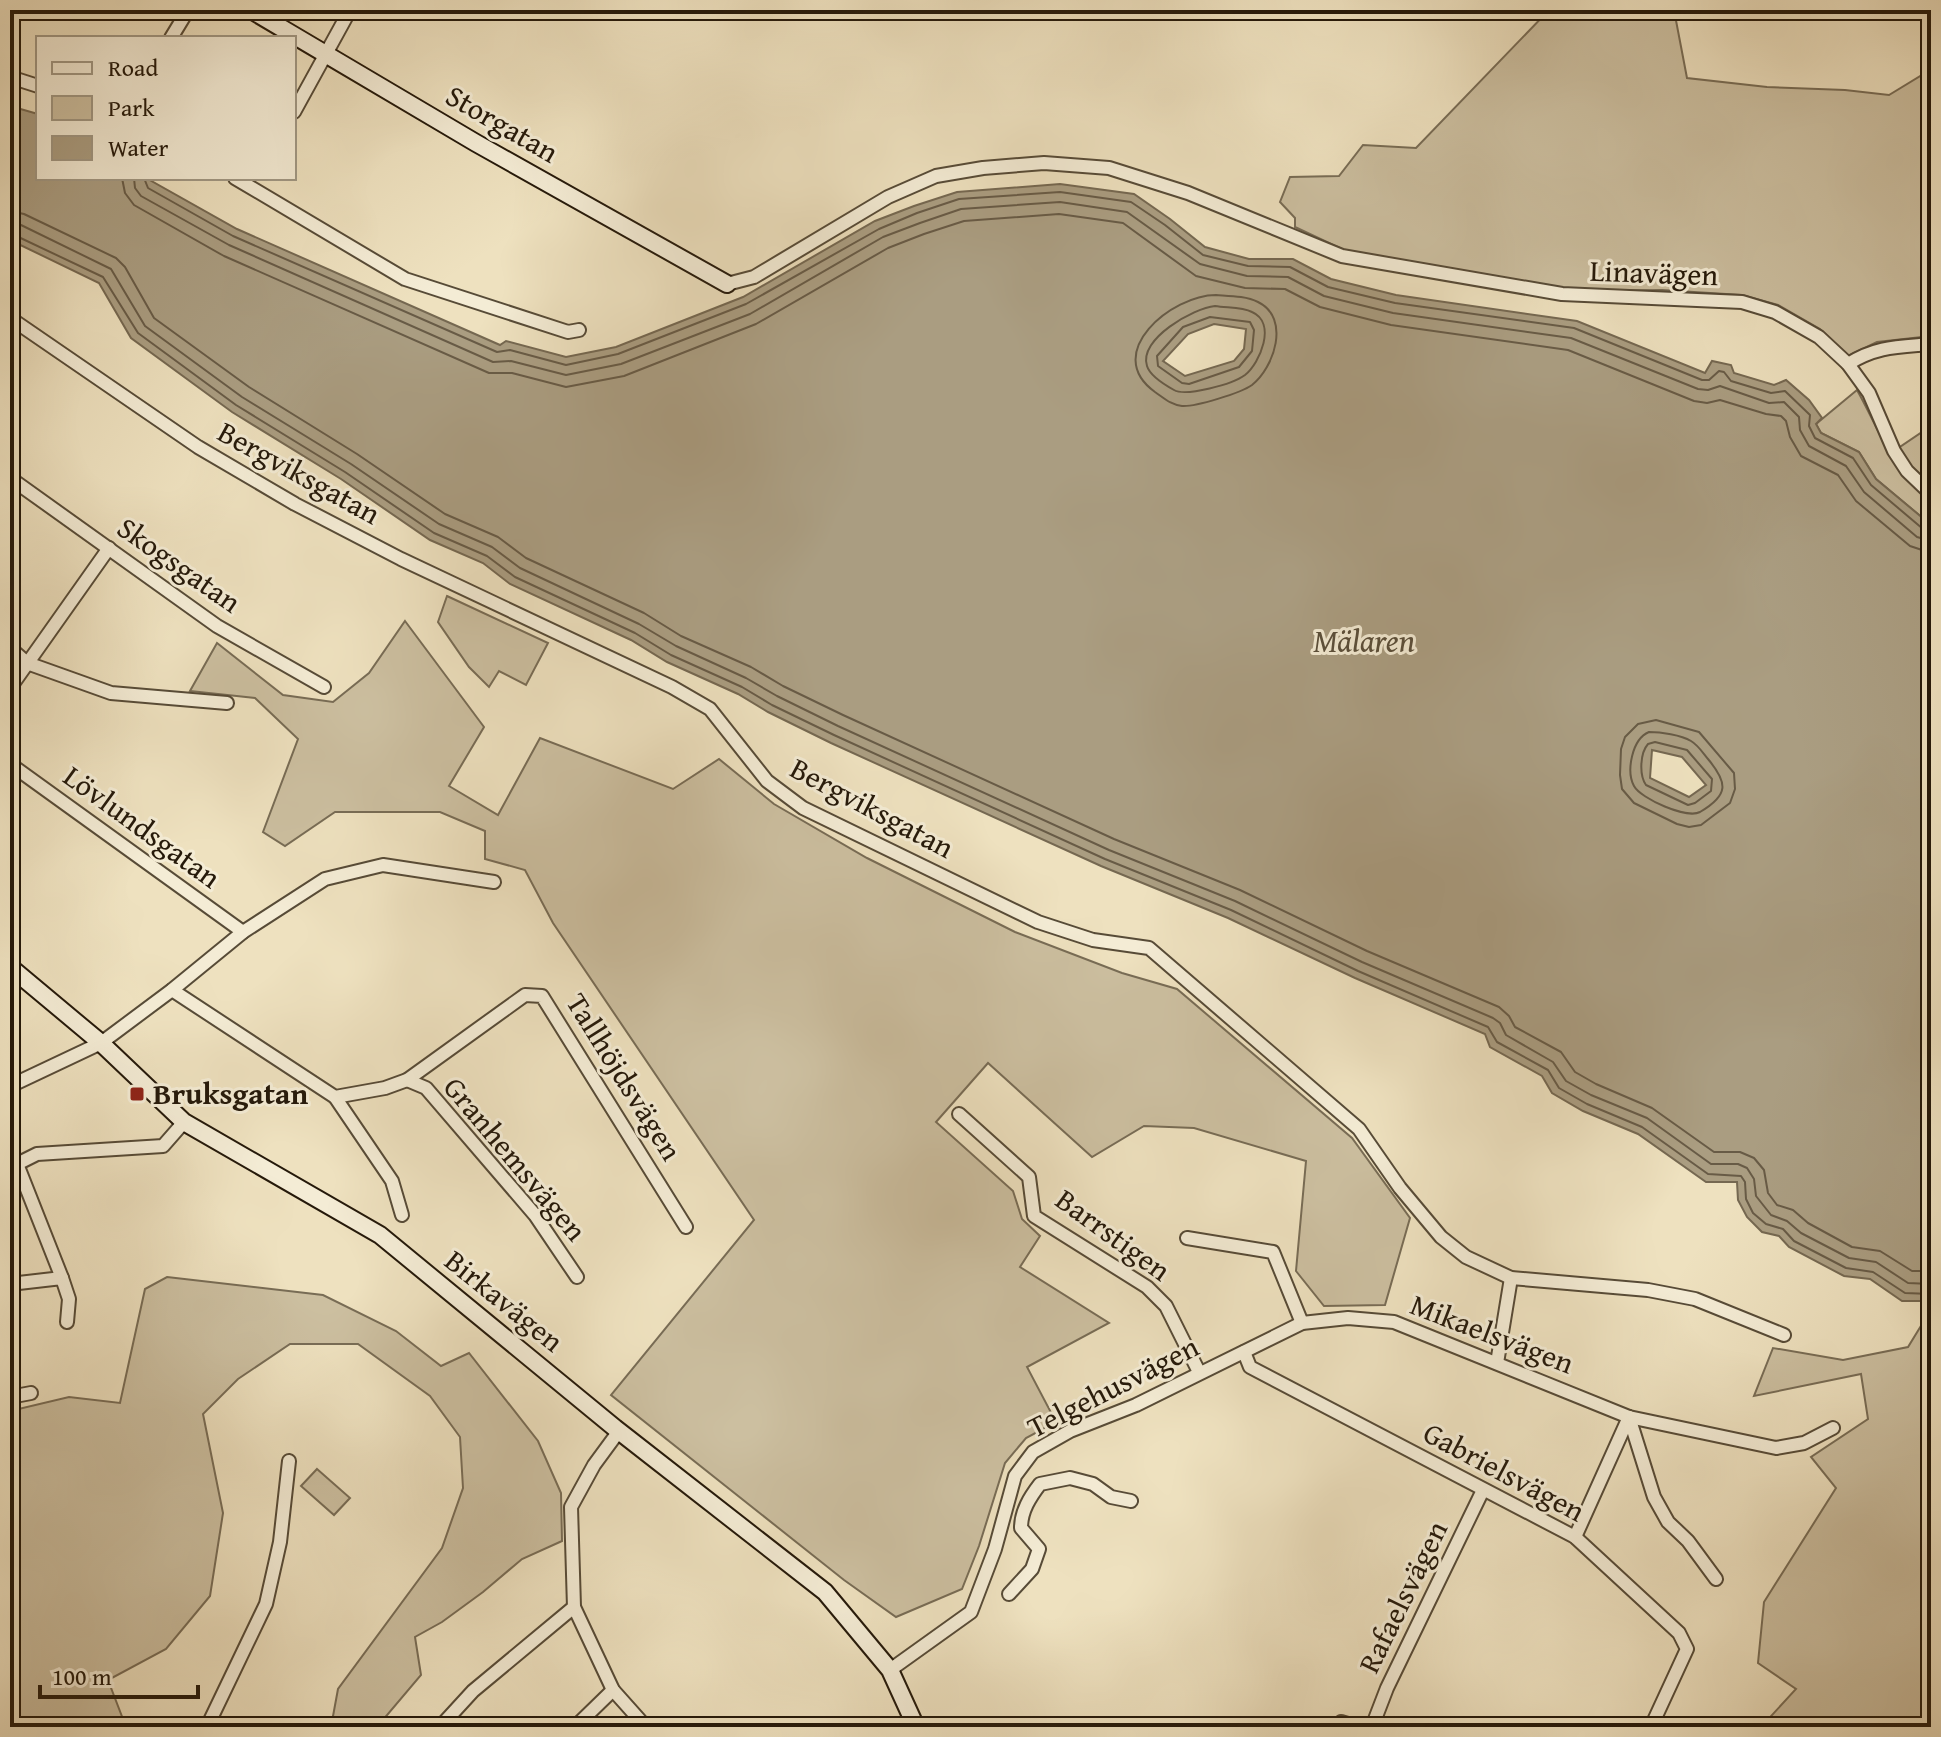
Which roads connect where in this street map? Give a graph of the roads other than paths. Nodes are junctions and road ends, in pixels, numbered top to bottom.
1 (188, 10) edge
2 (251, 10) edge
3 (350, 10) edge
4 (172, 36) edge
5 (295, 36) edge
6 (296, 37) edge
7 (327, 55) junction
8 (10, 77) edge
9 (36, 85) edge
10 (296, 109) edge
11 (252, 182) edge
12 (727, 284) joint
13 (10, 318) edge
14 (579, 330) dead end
15 (1931, 344) edge
16 (1848, 364) junction
17 (10, 478) edge
18 (1931, 494) edge
19 (109, 548) junction
20 (10, 648) edge
21 (27, 663) junction
22 (324, 687) dead end
23 (10, 688) edge
24 (227, 703) dead end
25 (10, 764) edge
26 (494, 882) dead end
27 (243, 932) junction
28 (10, 967) edge
29 (172, 990) junction
30 (101, 1043) junction
31 (407, 1080) junction
32 (10, 1086) edge
33 (335, 1097) junction
34 (959, 1114) dead end
35 (184, 1122) junction
36 (14, 1162) edge
37 (402, 1215) dead end
38 (686, 1227) dead end
39 (1187, 1238) dead end
40 (577, 1277) dead end
41 (62, 1278) junction
42 (1511, 1278) junction
43 (10, 1284) edge
44 (67, 1322) dead end
45 (1302, 1323) junction
46 (1784, 1335) dead end
47 (1244, 1352) junction
48 (1497, 1363) junction
49 (1199, 1372) junction
50 (31, 1393) dead end
51 (10, 1397) edge
52 (1629, 1417) junction
53 (1833, 1428) dead end
54 (619, 1431) junction
55 (289, 1461) dead end
56 (1483, 1490) junction
57 (1131, 1501) dead end
58 (1575, 1537) junction
59 (1716, 1579) dead end
60 (1009, 1594) dead end
61 (574, 1607) junction
62 (890, 1670) junction
63 (613, 1690) junction
64 (1341, 1722) dead end
65 (207, 1727) edge
66 (440, 1727) edge
67 (575, 1727) edge
68 (646, 1727) edge
69 (916, 1727) edge
70 (1358, 1727) edge
71 (1372, 1727) edge
72 (1651, 1727) edge

1 - 4 street
2 - 5 street, Storgatan
3 - 7 street
6 - 7 street, Storgatan
7 - 10 street
7 - 12 street, Storgatan
8 - 9 street
11 - 14 street
12 - 16 street, Linavägen
13 - 42 street, Bergviksgatan
15 - 16 street
16 - 18 street, Linavägen
17 - 19 street, Skogsgatan
19 - 21 street
19 - 22 street, Skogsgatan
20 - 21 street
21 - 23 street
21 - 24 street
25 - 27 street, Lövlundsgatan
26 - 27 street
27 - 29 street
28 - 30 street, Birkavägen
29 - 30 street
29 - 33 street
30 - 32 street
30 - 35 street, Birkavägen
31 - 33 street, Tallhöjdsvägen
31 - 38 street, Tallhöjdsvägen
31 - 40 street, Granhemsvägen
33 - 37 street
34 - 49 street, Barrstigen
35 - 36 street
35 - 54 street, Birkavägen
36 - 41 street
39 - 45 street
41 - 43 street
41 - 44 street
42 - 46 street, Bergviksgatan
42 - 48 street
45 - 47 street, Mikaelsvägen
45 - 48 street, Mikaelsvägen
47 - 49 street, Telgehusvägen
47 - 56 street, Gabrielsvägen
48 - 52 street, Mikaelsvägen
49 - 62 street, Telgehusvägen
50 - 51 street
52 - 53 street, Mikaelsvägen
52 - 58 street
52 - 59 street
54 - 61 street
54 - 62 street, Birkavägen
55 - 65 street
56 - 58 street, Gabrielsvägen
56 - 71 street, Rafaelsvägen
57 - 60 street
58 - 72 street, Gabrielsvägen
61 - 63 street
61 - 66 street
62 - 69 street, Birkavägen
63 - 67 street
63 - 68 street
64 - 70 street

